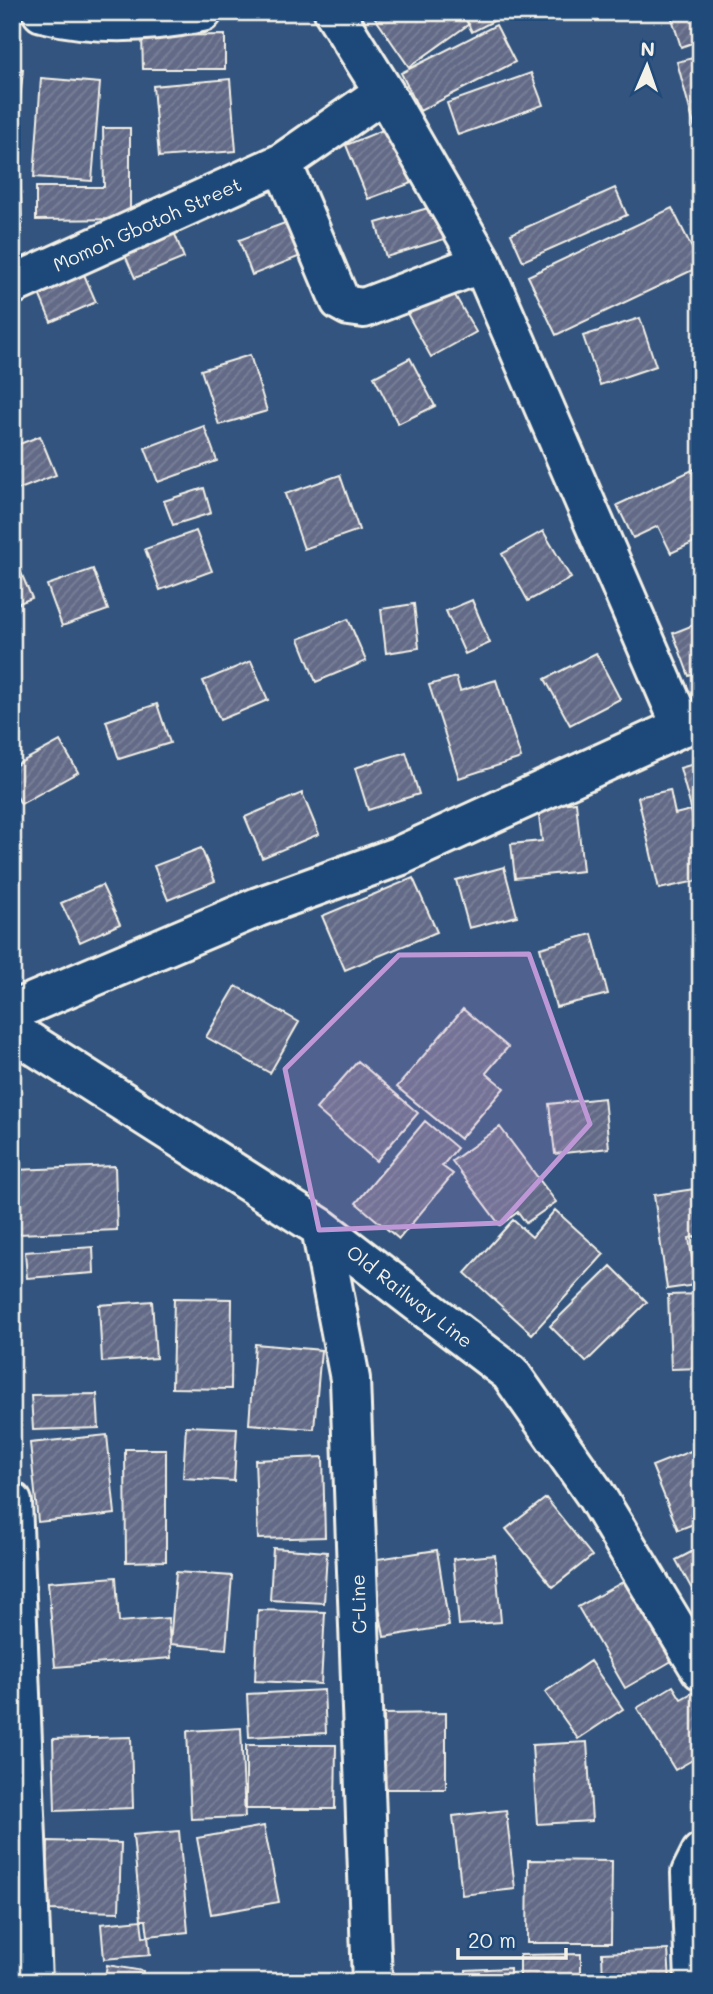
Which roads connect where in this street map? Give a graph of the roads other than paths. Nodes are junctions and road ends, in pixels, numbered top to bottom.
1 (42, 12) edge
2 (202, 12) edge
3 (334, 12) edge
4 (384, 92) junction
5 (282, 163) junction
6 (482, 263) junction
7 (12, 285) edge
8 (691, 723) edge
9 (12, 1011) edge
10 (12, 1031) edge
11 (321, 1228) junction
12 (12, 1502) edge
13 (701, 1670) edge
14 (701, 1853) edge
15 (32, 1982) edge
16 (372, 1982) edge
17 (695, 1982) edge

1 - 2 street
3 - 4 street
4 - 5 street, Momoh Gbotoh Street
4 - 6 street
5 - 6 street
5 - 7 street, Momoh Gbotoh Street
6 - 8 street
8 - 9 street
10 - 11 street, Old Railway Line
11 - 13 street, Old Railway Line
11 - 16 street, C-Line
12 - 15 street
14 - 17 street

